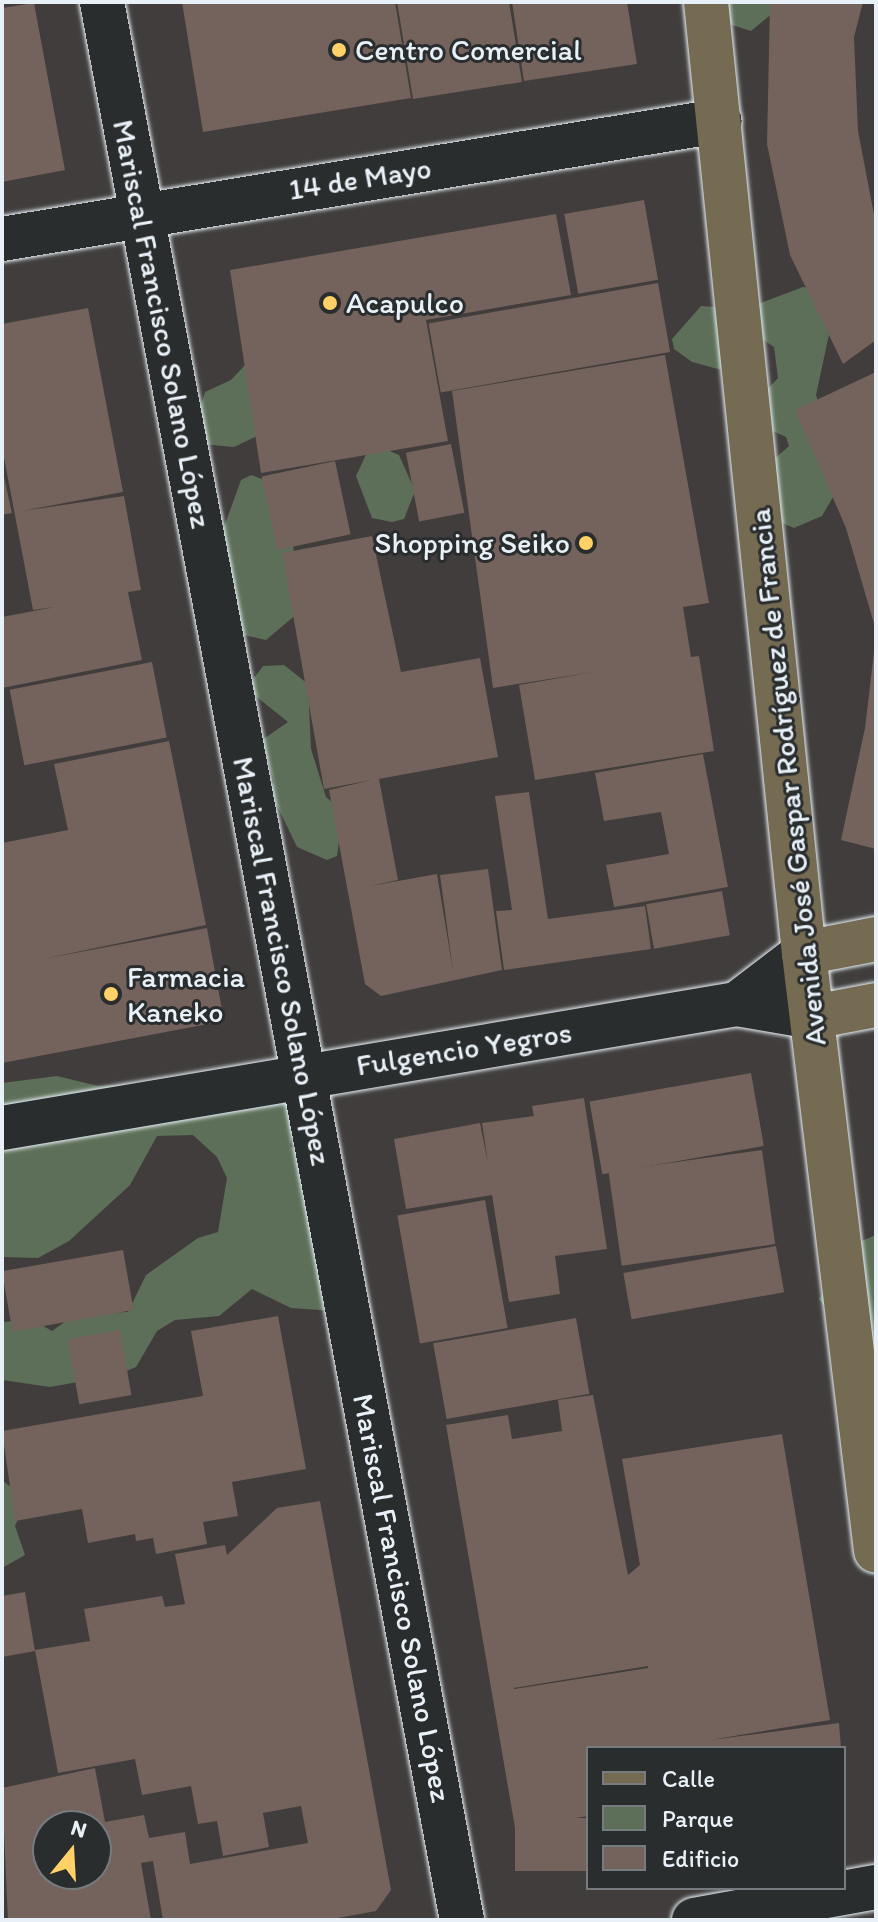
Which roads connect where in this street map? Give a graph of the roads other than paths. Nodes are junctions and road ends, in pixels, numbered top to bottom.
1 (102, 2) edge
2 (706, 2) edge
3 (719, 121) junction
4 (141, 214) junction
5 (2, 239) edge
6 (876, 939) edge
7 (804, 953) junction
8 (737, 1004) junction
9 (876, 1005) edge
10 (813, 1017) junction
11 (304, 1076) junction
12 (2, 1128) edge
13 (876, 1551) edge
14 (876, 1887) edge
15 (462, 1920) edge
16 (694, 1920) edge

1 - 4 street, Mariscal Francisco Solano López
2 - 3 main road, Avenida José Gaspar Rodríguez de Francia
3 - 4 street, 14 de Mayo
3 - 7 main road, Avenida José Gaspar Rodríguez de Francia
4 - 5 street, 14 de Mayo
4 - 11 street, Mariscal Francisco Solano López
6 - 7 main road
7 - 8 street, Fulgencio Yegros
7 - 10 main road, Avenida José Gaspar Rodríguez de Francia
8 - 10 street, Fulgencio Yegros
8 - 11 street, Fulgencio Yegros
9 - 10 main road
10 - 13 main road, Avenida José Gaspar Rodríguez de Francia
11 - 12 street, Fulgencio Yegros
11 - 15 street, Mariscal Francisco Solano López
14 - 16 street

